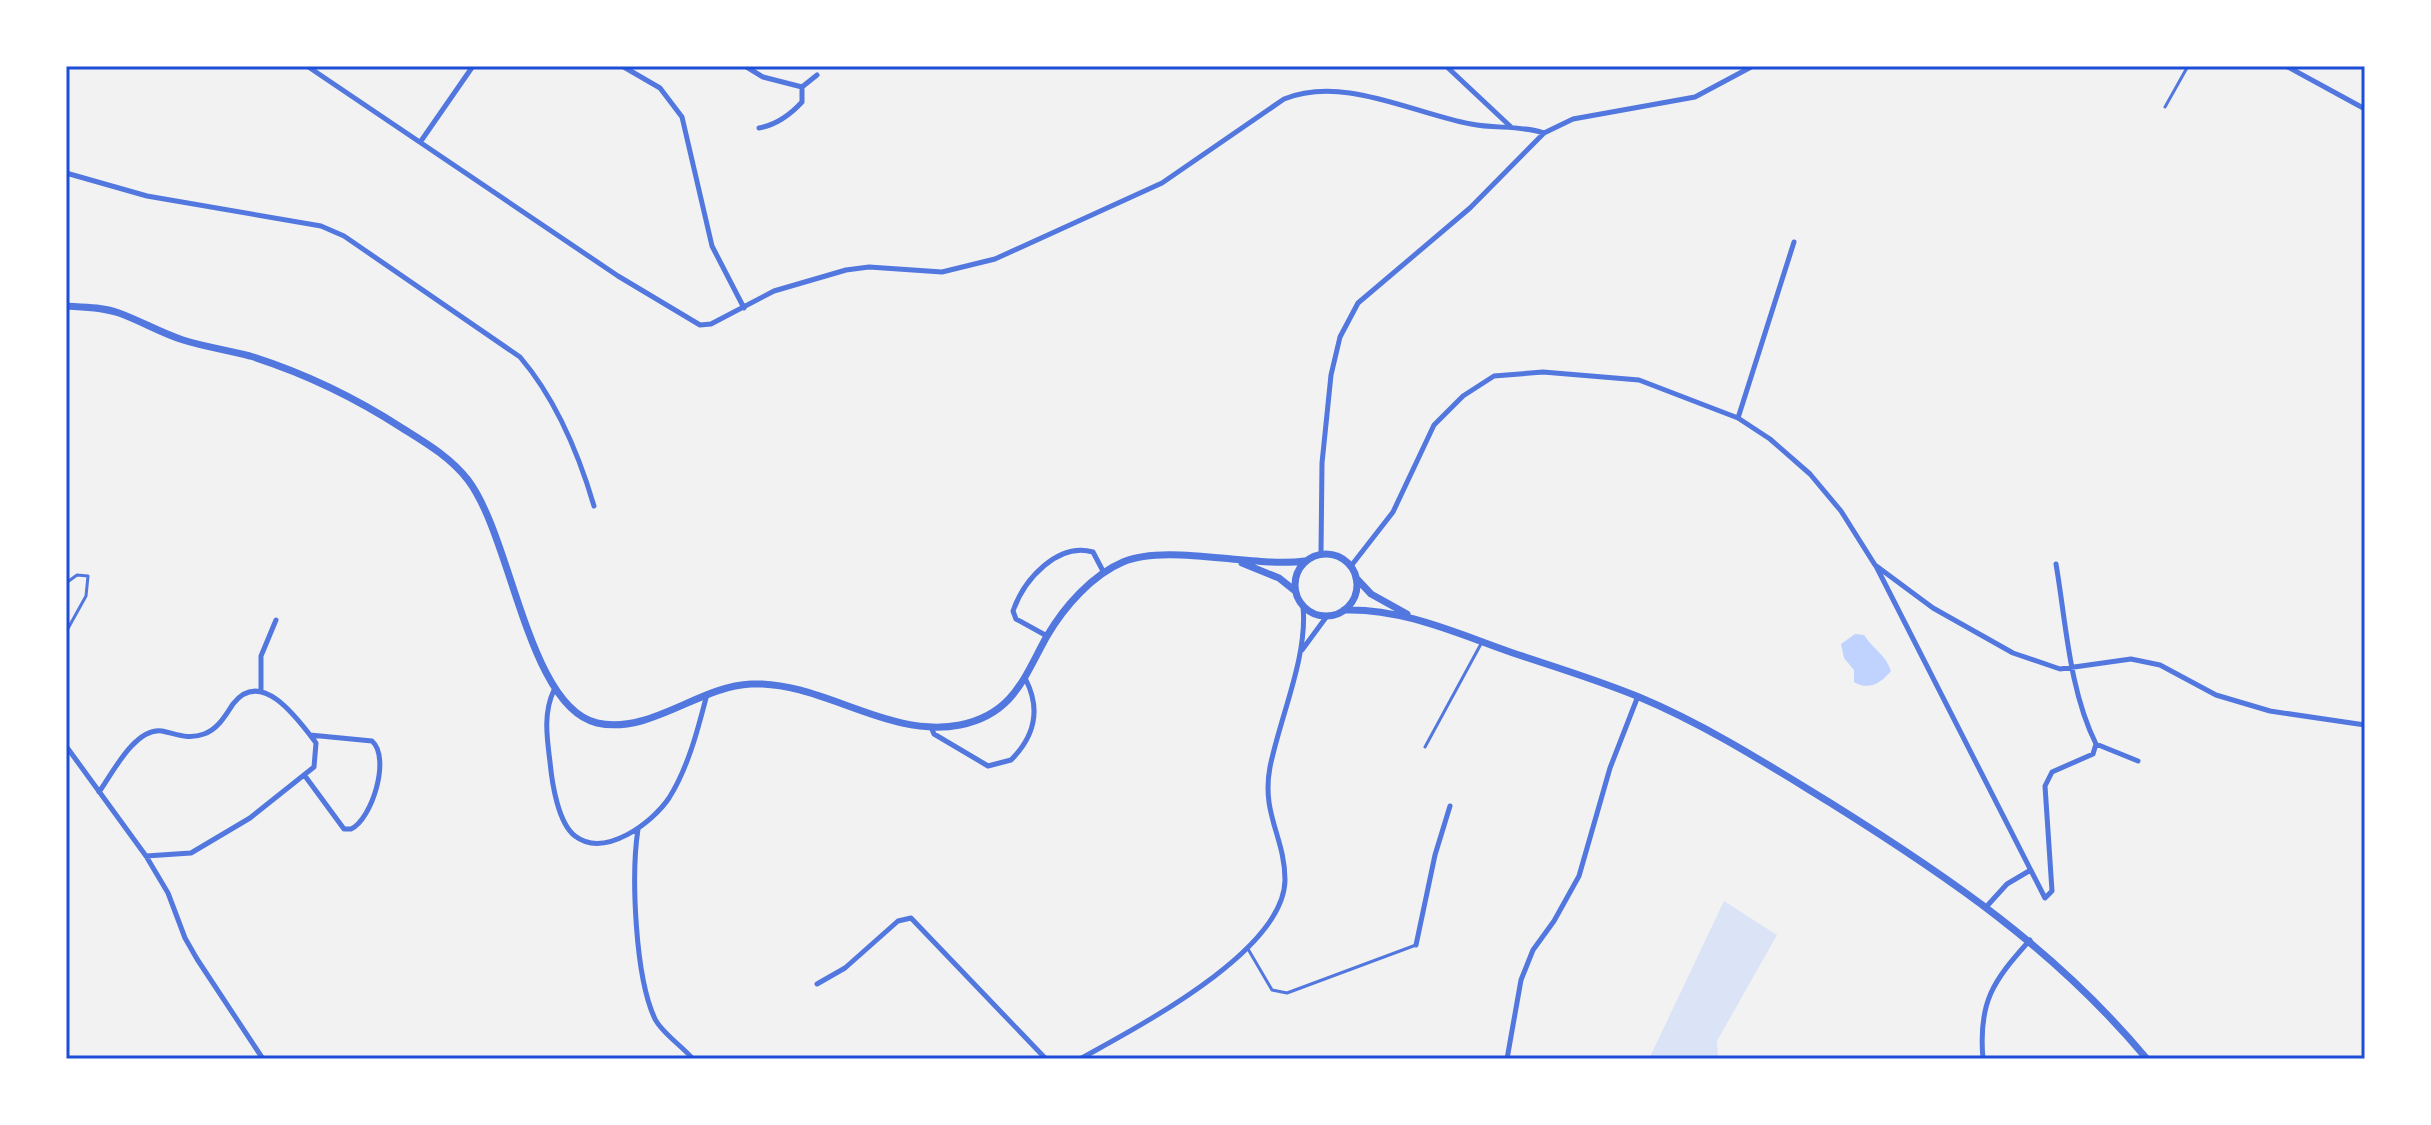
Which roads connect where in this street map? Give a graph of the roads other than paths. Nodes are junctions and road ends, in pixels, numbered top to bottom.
1 (307, 66) edge
2 (473, 66) edge
3 (622, 66) edge
4 (745, 66) edge
5 (1446, 66) edge
6 (1753, 66) edge
7 (2188, 66) edge
8 (2286, 66) edge
9 (817, 75) dead end
10 (802, 87) junction
11 (2165, 107) dead end
12 (2365, 109) edge
13 (759, 128) dead end
14 (1512, 128) junction
15 (1544, 133) junction
16 (421, 141) junction
17 (66, 173) edge
18 (1794, 242) dead end
19 (66, 306) edge
20 (744, 308) junction
21 (1738, 418) junction
22 (594, 506) dead end
23 (1321, 554) junction
24 (1305, 561) junction
25 (1242, 563) junction
26 (2056, 564) dead end
27 (1875, 565) junction
28 (1351, 566) junction
29 (1104, 573) junction
30 (1356, 578) junction
31 (66, 583) edge
32 (1294, 590) junction
33 (1303, 607) junction
34 (1344, 610) junction
35 (1327, 616) junction
36 (1415, 619) junction
37 (276, 620) dead end
38 (66, 632) edge
39 (1047, 636) junction
40 (1482, 642) junction
41 (1300, 654) junction
42 (2074, 669) junction
43 (1026, 680) junction
44 (261, 689) junction
45 (554, 690) junction
46 (707, 694) junction
47 (1638, 696) junction
48 (2365, 725) edge
49 (931, 726) junction
50 (310, 735) junction
51 (2096, 744) junction
52 (66, 746) edge
53 (1425, 747) dead end
54 (2138, 761) dead end
55 (305, 776) junction
56 (99, 792) junction
57 (1450, 806) dead end
58 (638, 828) junction
59 (146, 856) junction
60 (2029, 871) junction
61 (1987, 906) junction
62 (2030, 940) junction
63 (1416, 945) joint
64 (1247, 947) junction
65 (817, 984) dead end
66 (263, 1059) edge
67 (693, 1059) edge
68 (1046, 1059) edge
69 (1080, 1059) edge
70 (1507, 1059) edge
71 (1983, 1059) edge
72 (2147, 1059) edge

1 - 16 street
2 - 16 street
3 - 20 street
4 - 10 street
5 - 14 street
6 - 15 street
7 - 11 lane
8 - 12 street
9 - 10 street
10 - 13 street
14 - 15 street
14 - 20 street
15 - 23 street
16 - 20 street
17 - 22 street
18 - 21 street
19 - 45 street
21 - 27 street
21 - 28 street
23 - 24 street
23 - 28 street
24 - 25 street
24 - 32 street
25 - 29 street
25 - 32 street
26 - 42 street
27 - 42 street
27 - 60 street
28 - 30 street
29 - 39 street
29 - 39 street
30 - 34 street
30 - 36 street
31 - 38 lane
32 - 33 street
33 - 35 street
33 - 41 street
34 - 35 street
34 - 36 street
35 - 41 street
36 - 40 street
37 - 44 street
39 - 43 street
40 - 47 street
40 - 53 lane
41 - 64 street
42 - 48 street
42 - 51 street
43 - 49 street
43 - 49 street
44 - 50 street
44 - 56 street
45 - 46 street
45 - 58 street
46 - 49 street
46 - 58 street
47 - 61 street
47 - 70 street
50 - 55 street
50 - 55 street
51 - 54 street
51 - 60 street
52 - 56 street
55 - 59 street
56 - 59 street
57 - 63 street
58 - 67 street
59 - 66 street
60 - 61 street
61 - 62 street
62 - 71 street
62 - 72 street
63 - 64 lane
64 - 69 street
65 - 68 street

